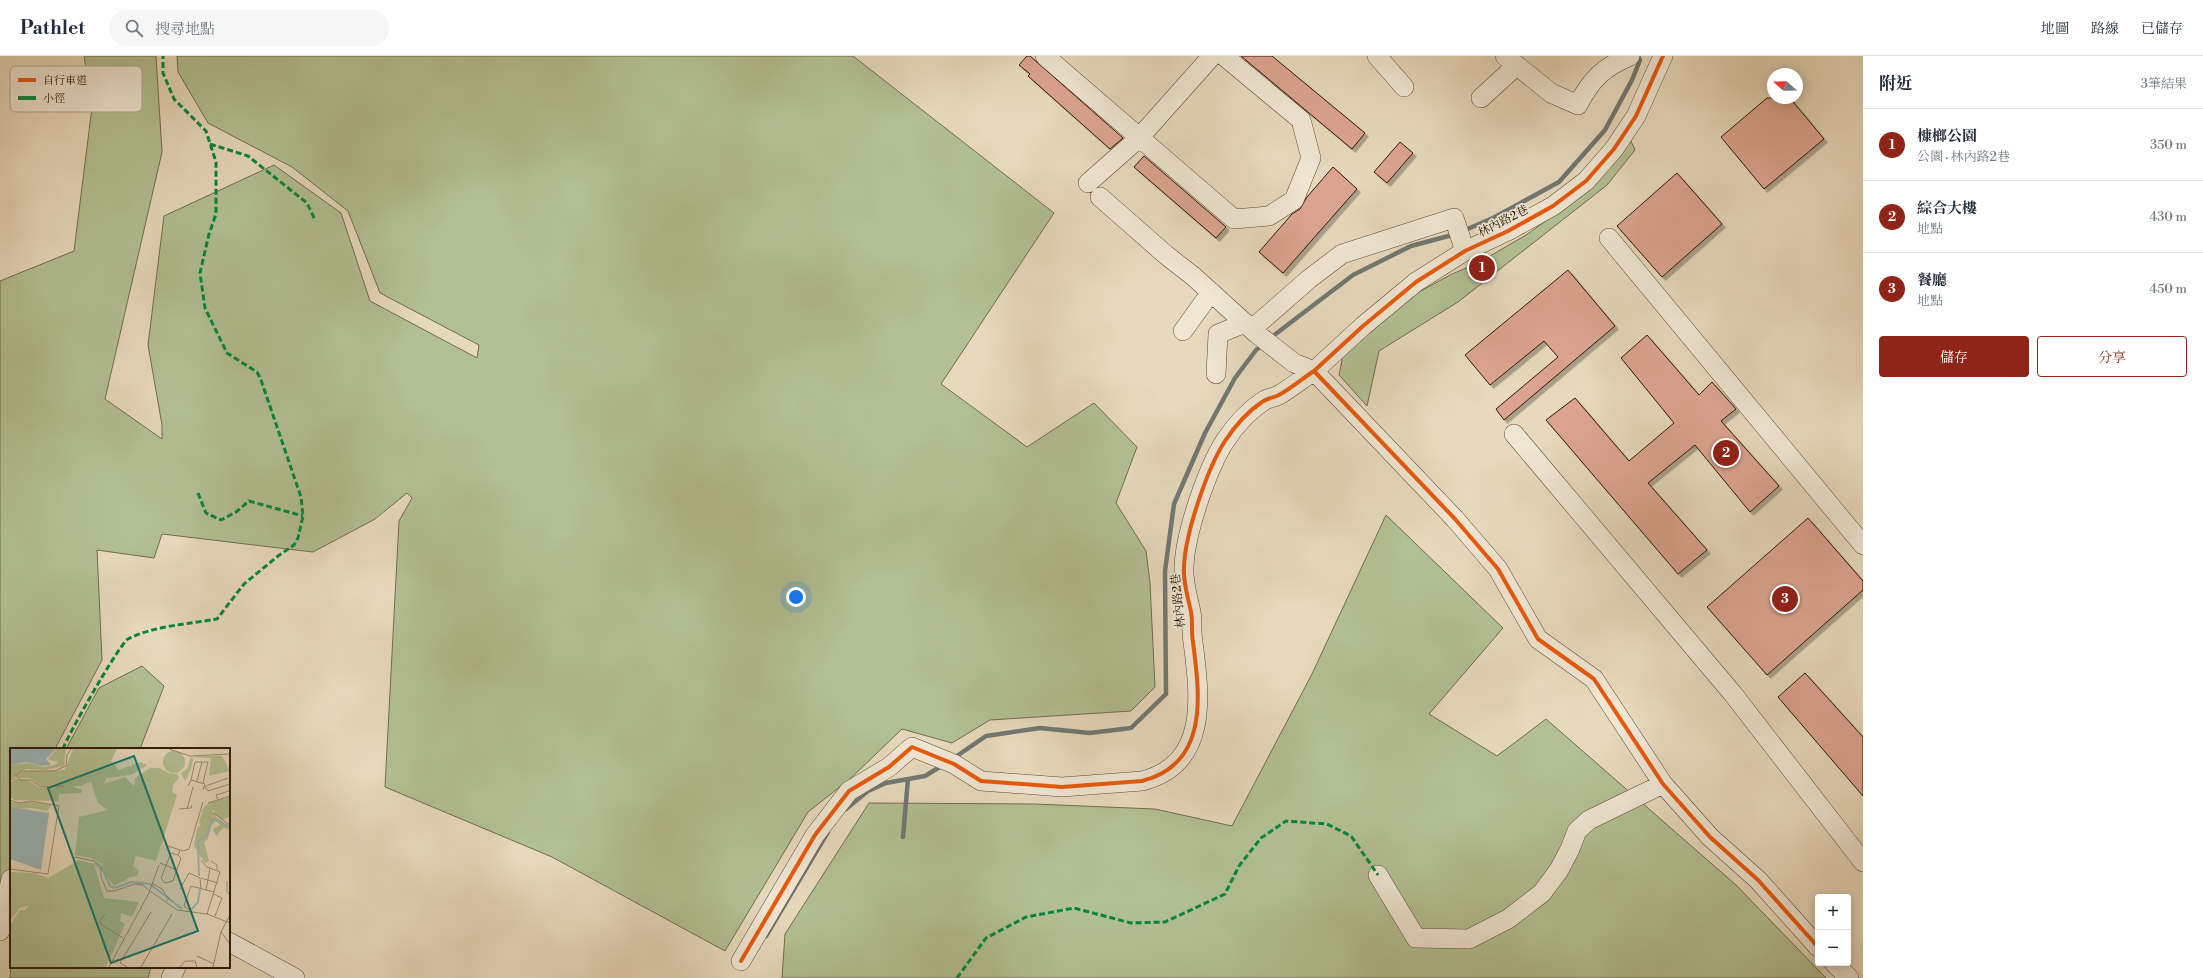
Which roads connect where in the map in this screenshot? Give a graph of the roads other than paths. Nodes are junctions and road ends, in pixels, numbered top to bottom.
1 (1045, 56) edge
2 (1212, 56) edge
3 (1224, 56) edge
4 (1377, 56) edge
5 (1663, 56) edge
6 (1626, 58) edge
7 (1510, 61) edge
8 (1404, 87) dead end
9 (1480, 98) dead end
10 (1139, 138) junction
11 (1088, 183) dead end
12 (1100, 197) dead end
13 (1608, 238) dead end
14 (1465, 251) junction
15 (1211, 292) junction
16 (1251, 329) junction
17 (1184, 331) dead end
18 (1314, 371) junction
19 (1216, 374) dead end
20 (1514, 434) dead end
21 (1863, 545) edge
22 (1663, 784) junction
23 (1863, 862) edge
24 (1378, 875) dead end
25 (10, 884) edge
26 (0, 931) edge
27 (230, 943) edge
28 (1815, 944) edge
29 (741, 961) dead end
30 (1837, 966) edge
31 (176, 968) edge
32 (171, 978) edge
33 (295, 978) edge
34 (1849, 978) edge

1 - 10 street
2 - 10 street
3 - 10 street
4 - 8 street
5 - 14 street, 林內路2巷
6 - 7 street
7 - 9 street
10 - 11 street
12 - 15 street
13 - 21 street
14 - 16 street
14 - 18 street, 林內路2巷
15 - 16 street
15 - 17 street
16 - 18 street
16 - 19 street
18 - 22 street
18 - 29 street, 林內路2巷
20 - 23 street
22 - 24 street
22 - 28 street
25 - 26 street
27 - 33 street
30 - 34 street
31 - 32 street

